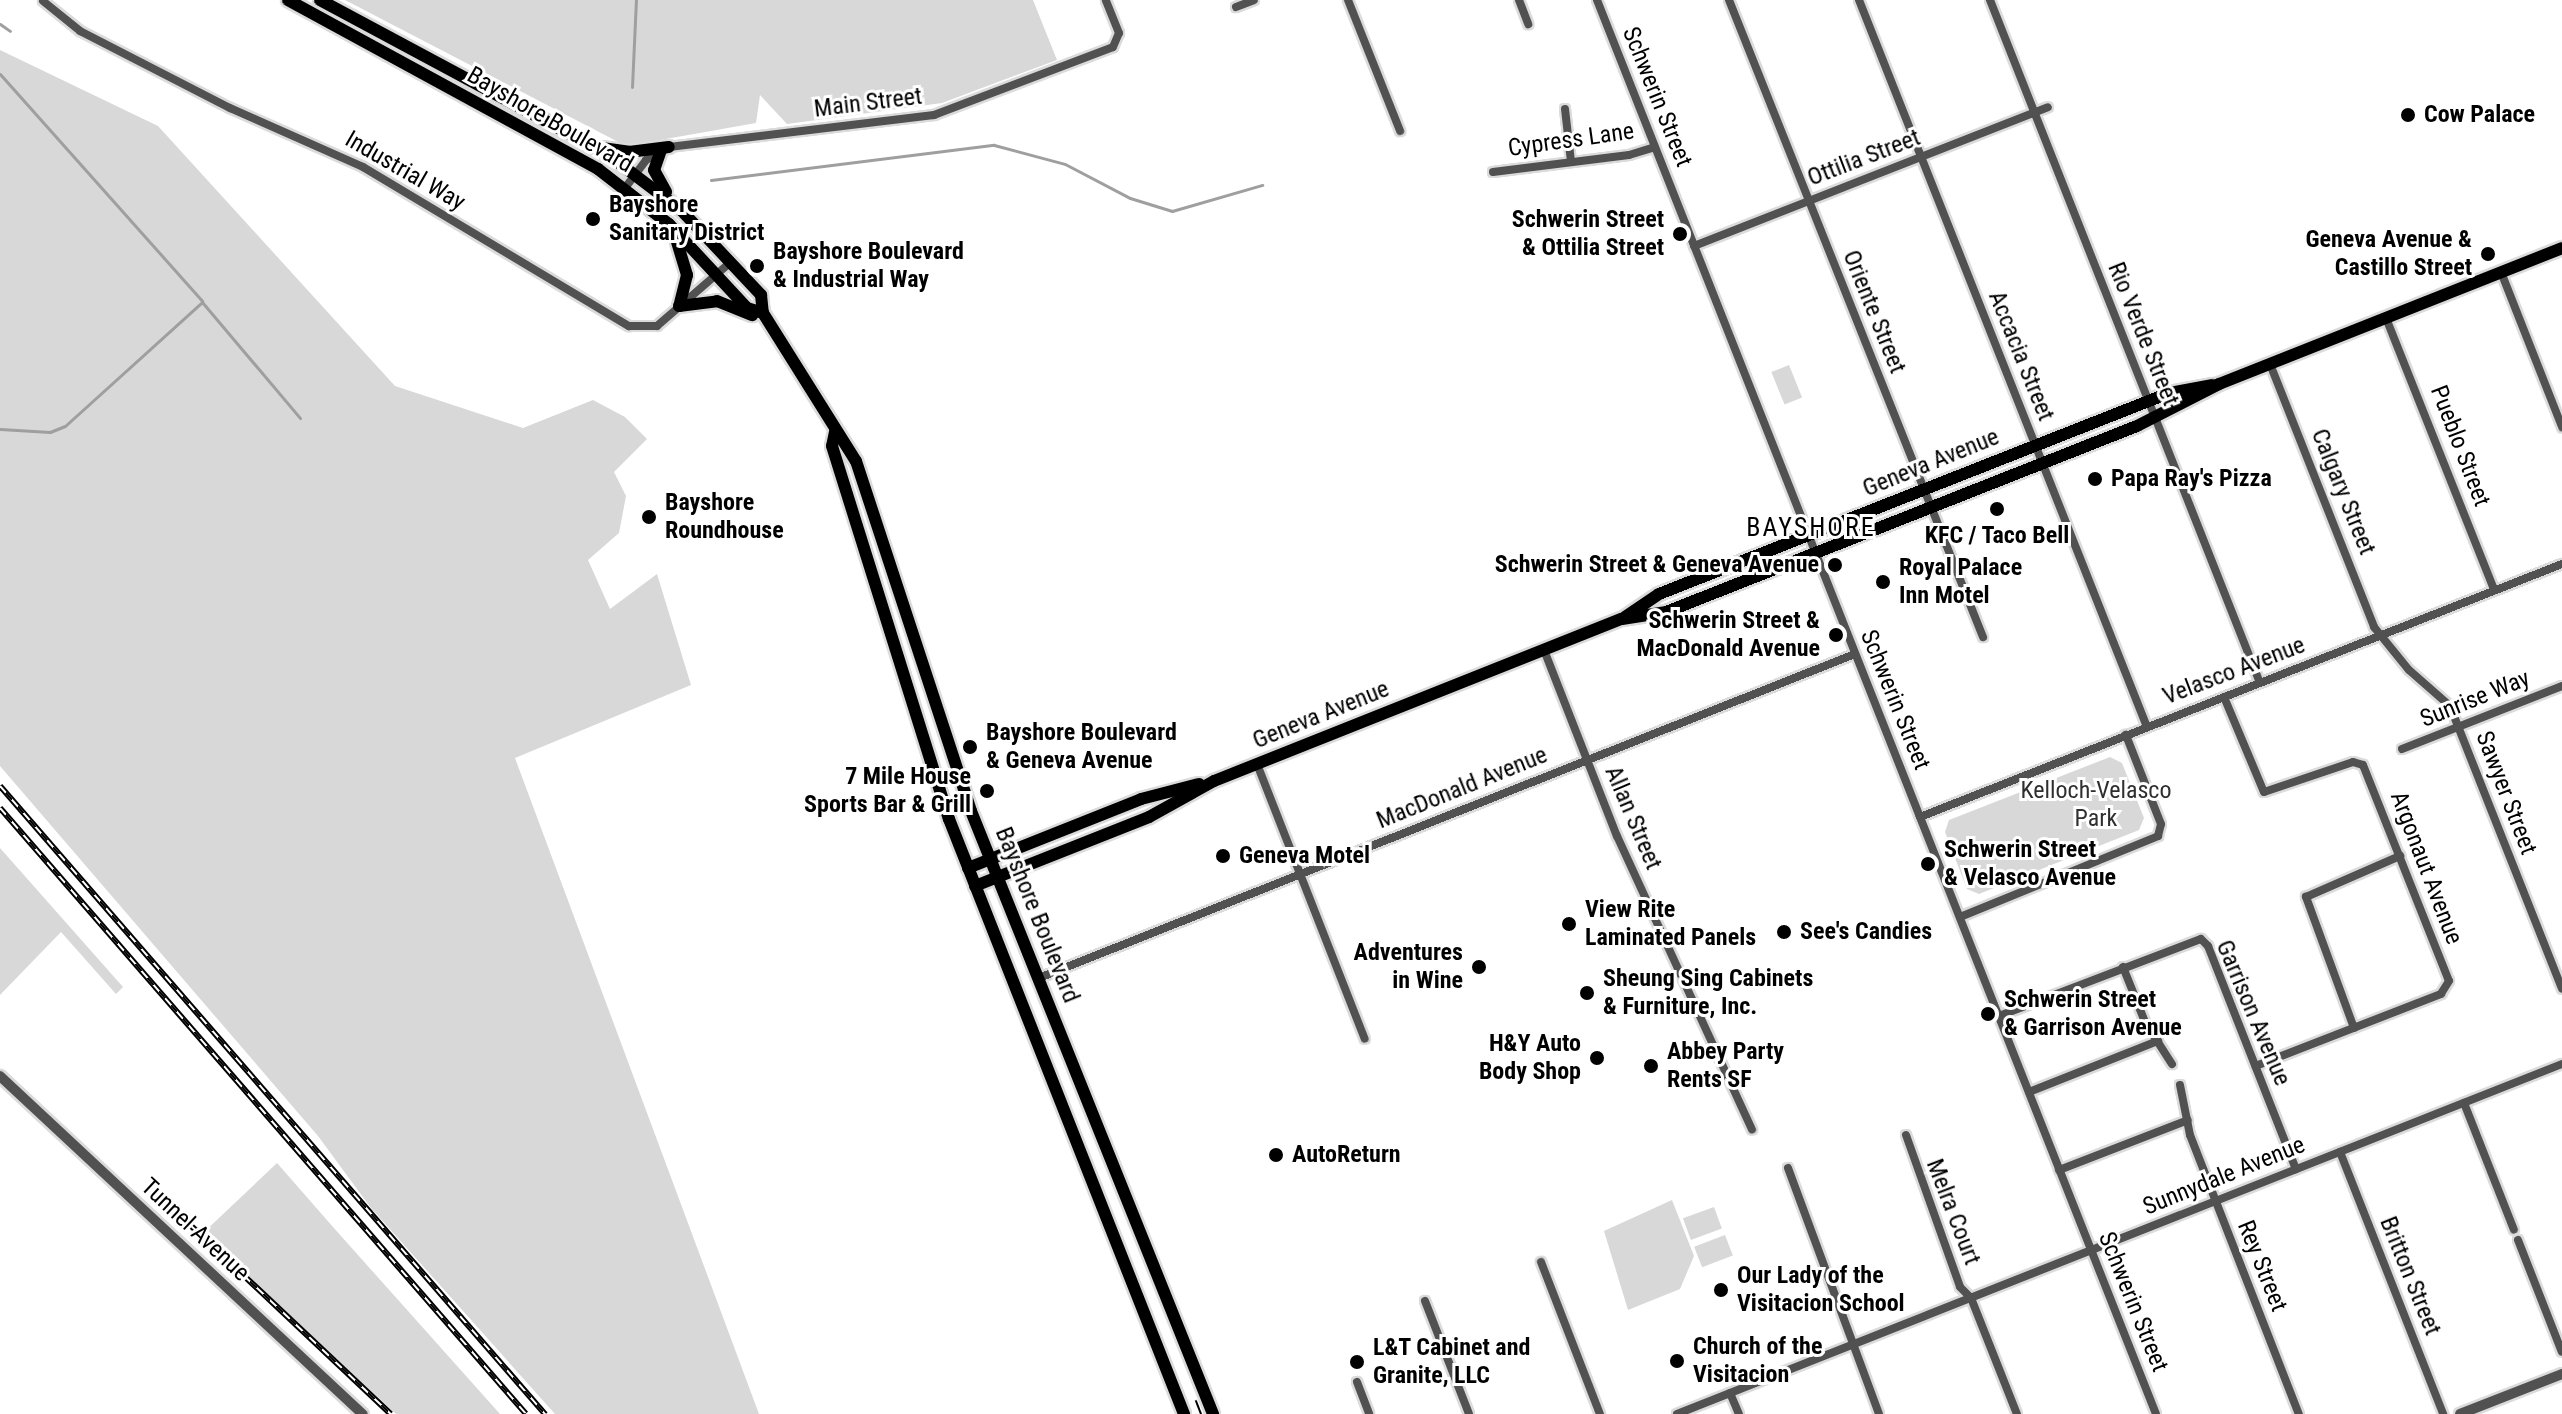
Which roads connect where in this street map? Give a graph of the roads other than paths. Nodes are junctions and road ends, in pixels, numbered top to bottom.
1 (288, 0) edge
2 (320, 0) edge
3 (1106, 0) edge
4 (1254, 0) edge
5 (1348, 0) edge
6 (1519, 0) edge
7 (1597, 0) edge
8 (1729, 0) edge
9 (1859, 0) edge
10 (1990, 0) edge
11 (43, 1) edge
12 (1236, 7) dead end
13 (1528, 24) dead end
14 (2048, 107) dead end
15 (1565, 109) dead end
16 (2034, 113) junction
17 (1400, 131) dead end
18 (592, 146) junction
19 (1655, 147) junction
20 (665, 149) junction
21 (1921, 157) junction
22 (1571, 162) junction
23 (1493, 172) dead end
24 (635, 174) junction
25 (625, 188) junction
26 (1808, 201) junction
27 (681, 210) junction
28 (669, 224) junction
29 (1694, 246) junction
30 (2562, 248) edge
31 (733, 261) junction
32 (718, 272) junction
33 (2501, 272) junction
34 (679, 306) junction
35 (767, 318) junction
36 (2386, 318) junction
37 (2270, 364) junction
38 (2219, 384) junction
39 (2148, 401) junction
40 (2155, 419) junction
41 (2562, 427) edge
42 (835, 432) junction
43 (2035, 446) junction
44 (2042, 464) junction
45 (1923, 490) junction
46 (1930, 508) junction
47 (1808, 535) junction
48 (1815, 553) junction
49 (2562, 564) edge
50 (2494, 590) junction
51 (1622, 619) junction
52 (2380, 635) junction
53 (1983, 637) dead end
54 (1544, 650) junction
55 (1855, 654) junction
56 (2260, 683) junction
57 (2562, 686) edge
58 (2224, 697) junction
59 (2147, 727) junction
60 (2459, 727) junction
61 (2126, 735) junction
62 (2402, 749) dead end
63 (1587, 760) junction
64 (1257, 764) junction
65 (1214, 781) junction
66 (1920, 817) junction
67 (2400, 856) junction
68 (989, 860) junction
69 (968, 868) junction
70 (1301, 874) junction
71 (997, 878) junction
72 (975, 886) junction
73 (1960, 917) junction
74 (2123, 967) junction
75 (1039, 978) junction
76 (2562, 989) edge
77 (1999, 1016) junction
78 (2354, 1028) junction
79 (1365, 1039) dead end
80 (2158, 1041) junction
81 (2172, 1064) dead end
82 (2562, 1064) edge
83 (2255, 1066) junction
84 (0, 1076) edge
85 (2180, 1085) dead end
86 (2029, 1092) junction
87 (2464, 1103) junction
88 (2188, 1120) junction
89 (1752, 1129) dead end
90 (1906, 1135) dead end
91 (2340, 1152) junction
92 (1788, 1168) dead end
93 (2296, 1169) junction
94 (2059, 1170) junction
95 (2215, 1201) junction
96 (2091, 1250) junction
97 (1541, 1262) dead end
98 (1971, 1298) junction
99 (1425, 1301) dead end
100 (1857, 1343) junction
101 (2562, 1352) edge
102 (2562, 1374) edge
103 (1357, 1382) dead end
104 (1730, 1393) junction
105 (363, 1414) edge
106 (1184, 1414) edge
107 (1213, 1414) edge
108 (1369, 1414) edge
109 (1469, 1414) edge
110 (1600, 1414) edge
111 (1677, 1414) edge
112 (1739, 1414) edge
113 (1879, 1414) edge
114 (2017, 1414) edge
115 (2156, 1414) edge
116 (2299, 1414) edge
117 (2443, 1414) edge
118 (2460, 1414) edge

1 - 25 main road, Bayshore Boulevard
2 - 18 main road, Bayshore Boulevard
3 - 20 street, Main Street
4 - 12 street
5 - 17 street
6 - 13 street
7 - 19 street, Schwerin Street
8 - 26 street, Oriente Street
9 - 21 street, Accacia Street
10 - 16 street, Rio Verde Street
11 - 34 street, Industrial Way
14 - 16 street, Ottilia Street
15 - 22 street
16 - 21 street, Ottilia Street
16 - 39 street, Rio Verde Street
18 - 20 main road
18 - 24 main road, Bayshore Boulevard
19 - 22 street, Cypress Lane
19 - 29 street, Schwerin Street
20 - 24 street
20 - 27 main road
21 - 26 street, Ottilia Street
21 - 43 street, Accacia Street
22 - 23 street, Cypress Lane
24 - 25 street
24 - 27 main road, Bayshore Boulevard
25 - 28 main road, Bayshore Boulevard
26 - 29 street, Ottilia Street
26 - 45 street, Oriente Street
27 - 31 main road, Bayshore Boulevard
28 - 32 main road, Bayshore Boulevard
28 - 34 main road
29 - 47 street, Schwerin Street
30 - 33 main road, Geneva Avenue
31 - 32 street, Industrial Way
31 - 35 main road, Bayshore Boulevard
32 - 34 street, Industrial Way
32 - 35 main road, Bayshore Boulevard
33 - 36 main road, Geneva Avenue
33 - 41 street
34 - 35 main road
35 - 42 main road, Bayshore Boulevard
36 - 37 main road, Geneva Avenue
36 - 50 street, Pueblo Street
37 - 38 main road, Geneva Avenue
37 - 52 street, Calgary Street
38 - 39 main road, Geneva Avenue
38 - 40 main road, Geneva Avenue
39 - 40 street, Rio Verde Street
39 - 43 main road, Geneva Avenue
40 - 44 main road, Geneva Avenue
40 - 56 street, Rio Verde Street
42 - 68 main road, Bayshore Boulevard
42 - 69 main road, Bayshore Boulevard
43 - 44 street, Accacia Street
43 - 45 main road, Geneva Avenue
44 - 46 main road, Geneva Avenue
44 - 59 street, Accacia Street
45 - 46 street, Oriente Street
45 - 47 main road, Geneva Avenue
46 - 48 main road, Geneva Avenue
46 - 53 street, Oriente Street
47 - 48 street, Schwerin Street
47 - 51 main road, Geneva Avenue
48 - 51 main road, Geneva Avenue
48 - 55 street, Schwerin Street
49 - 50 street, Velasco Avenue
50 - 52 street, Velasco Avenue
51 - 54 main road, Geneva Avenue
52 - 56 street, Velasco Avenue
52 - 60 street, Sawyer Street
54 - 63 street, Allan Street
54 - 64 main road, Geneva Avenue
55 - 63 street, MacDonald Avenue
55 - 66 street, Schwerin Street
56 - 58 street, Velasco Avenue
57 - 60 street, Sunrise Way
58 - 59 street, Velasco Avenue
58 - 67 street, Argonaut Avenue
59 - 61 street, Velasco Avenue
60 - 62 street, Sunrise Way
60 - 76 street, Sawyer Street
61 - 66 street, Velasco Avenue
61 - 73 street
63 - 70 street, MacDonald Avenue
63 - 89 street, Allan Street
64 - 65 main road, Geneva Avenue
64 - 70 street
65 - 68 main road, Geneva Avenue
65 - 71 main road, Geneva Avenue
66 - 73 street, Schwerin Street
67 - 78 street, Argonaut Avenue
67 - 78 street
68 - 69 main road, Geneva Avenue
68 - 71 main road, Bayshore Boulevard
69 - 72 main road, Bayshore Boulevard
70 - 75 street, MacDonald Avenue
70 - 79 street
71 - 72 main road, Geneva Avenue
71 - 75 main road, Bayshore Boulevard
72 - 106 main road, Bayshore Boulevard
73 - 77 street, Schwerin Street
74 - 77 street, Garrison Avenue
74 - 80 street
74 - 83 street, Garrison Avenue
75 - 107 main road, Bayshore Boulevard
77 - 86 street, Schwerin Street
78 - 83 street, Argonaut Avenue
80 - 81 street
80 - 86 street
82 - 87 street, Sunnydale Avenue
83 - 93 street, Garrison Avenue
84 - 105 street, Tunnel Avenue
85 - 88 street, Rey Street
86 - 94 street, Schwerin Street
87 - 91 street, Sunnydale Avenue
87 - 101 street
88 - 94 street
88 - 95 street, Rey Street
90 - 98 street, Melra Court
91 - 93 street, Sunnydale Avenue
91 - 117 street, Britton Street
92 - 100 street
93 - 95 street, Sunnydale Avenue
94 - 96 street, Schwerin Street
95 - 96 street, Sunnydale Avenue
95 - 116 street, Rey Street
96 - 98 street, Sunnydale Avenue
96 - 115 street, Schwerin Street
97 - 110 street
98 - 100 street, Sunnydale Avenue
98 - 114 street, Melra Court
99 - 109 street
100 - 104 street, Sunnydale Avenue
100 - 113 street
102 - 118 street
103 - 108 street
104 - 111 street, Sunnydale Avenue
104 - 112 street

